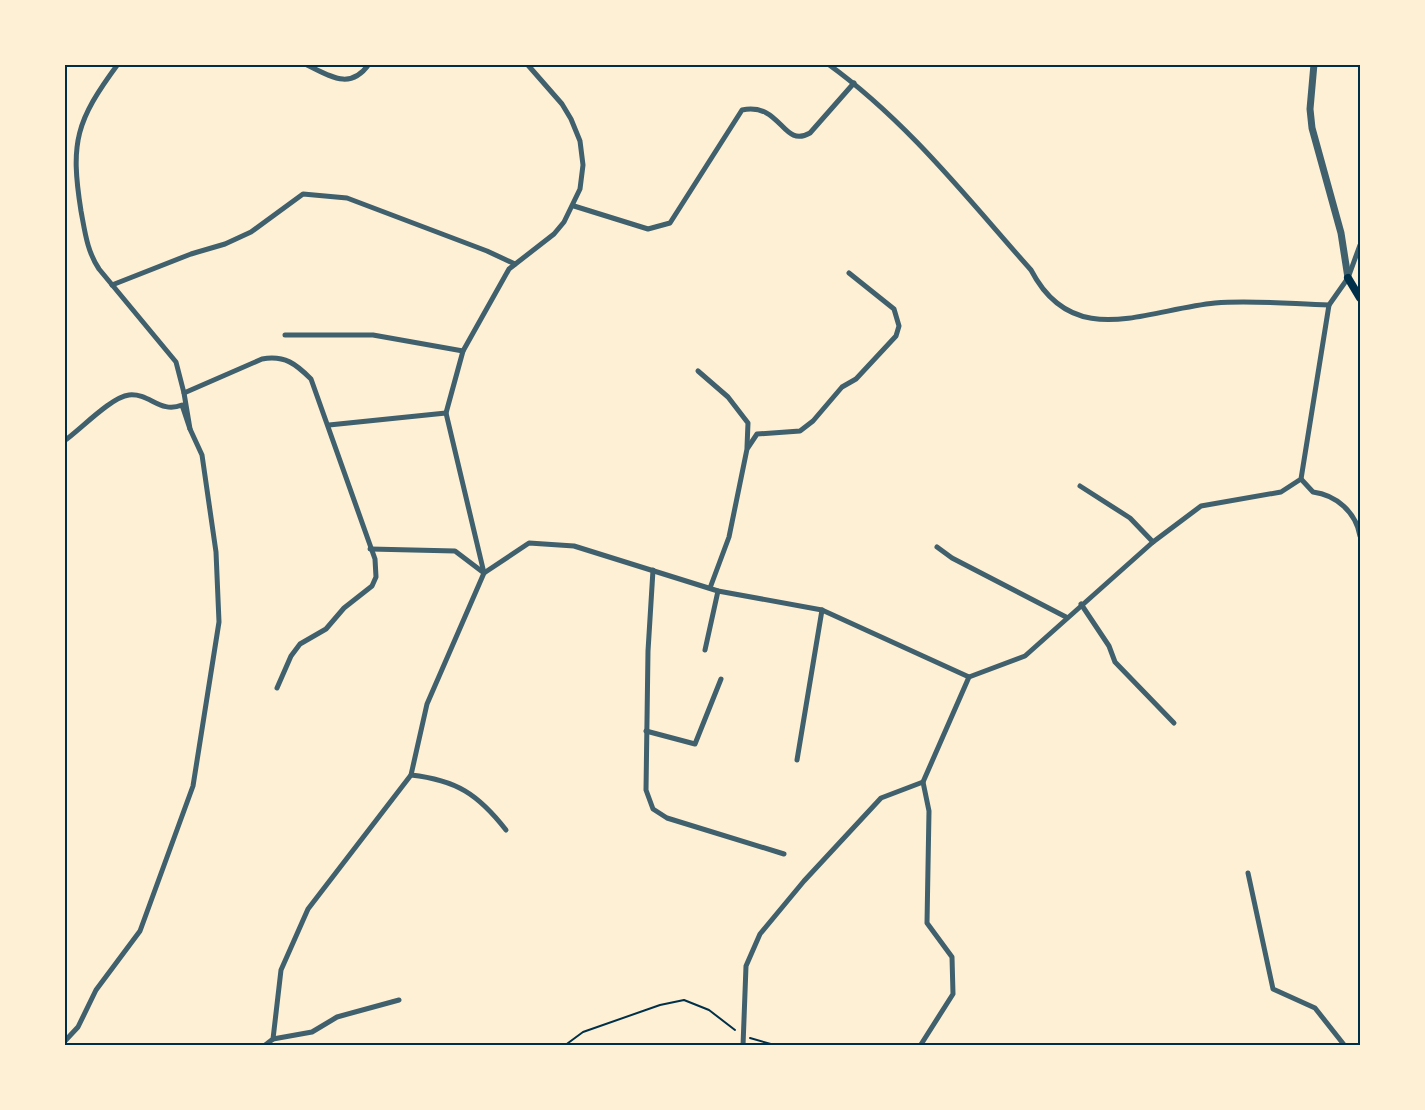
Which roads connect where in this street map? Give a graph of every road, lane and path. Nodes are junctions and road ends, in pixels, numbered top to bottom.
1 (118, 64) edge
2 (305, 64) edge
3 (369, 64) edge
4 (828, 64) edge
5 (1314, 64) edge
6 (529, 65) edge
7 (854, 83) junction
8 (574, 206) junction
9 (1360, 245) edge
10 (515, 264) junction
11 (849, 273) dead end
12 (1348, 278) junction
13 (112, 285) junction
14 (1360, 298) edge
15 (1329, 305) junction
16 (285, 335) dead end
17 (463, 351) junction
18 (698, 371) dead end
19 (184, 393) junction
20 (446, 413) junction
21 (329, 425) junction
22 (190, 429) junction
23 (64, 441) edge
24 (747, 449) junction
25 (1301, 479) junction
26 (1080, 486) dead end
27 (1360, 536) edge
28 (1153, 542) junction
29 (937, 547) dead end
30 (370, 549) junction
31 (653, 570) junction
32 (484, 573) junction
33 (710, 588) junction
34 (718, 591) junction
35 (1081, 604) junction
36 (822, 610) junction
37 (1066, 617) junction
38 (705, 650) dead end
39 (969, 677) junction
40 (722, 679) dead end
41 (277, 688) dead end
42 (1174, 723) dead end
43 (646, 731) junction
44 (797, 760) dead end
45 (411, 775) junction
46 (923, 782) junction
47 (506, 830) dead end
48 (784, 854) dead end
49 (1248, 873) dead end
50 (399, 1000) dead end
51 (743, 1036) junction
52 (273, 1039) junction
53 (64, 1042) edge
54 (264, 1046) edge
55 (564, 1046) edge
56 (743, 1046) edge
57 (778, 1046) edge
58 (920, 1046) edge
59 (1345, 1046) edge

1 - 13 street
2 - 3 street
4 - 7 street
5 - 12 street
6 - 8 street
7 - 8 street
7 - 15 street
8 - 10 street
9 - 12 street
10 - 13 street
10 - 17 street
11 - 24 street
12 - 14 main road
12 - 15 street
13 - 19 street
15 - 25 street
16 - 17 street
17 - 20 street
18 - 24 street
19 - 21 street
19 - 22 street
20 - 21 street
20 - 32 street
21 - 30 street
22 - 23 street
22 - 53 street
24 - 33 street
25 - 27 street
25 - 28 street
26 - 28 street
28 - 35 street
29 - 37 street
30 - 32 street
30 - 41 street
31 - 32 street
31 - 33 street
31 - 43 street
32 - 45 street
33 - 34 street
34 - 36 street
34 - 38 street
35 - 37 street
35 - 42 street
36 - 39 street
36 - 44 street
37 - 39 street
39 - 46 street
40 - 43 street
43 - 48 street
45 - 47 street
45 - 52 street
46 - 51 street
46 - 58 street
49 - 59 street
50 - 52 street
51 - 55 path
51 - 56 street
51 - 57 path
52 - 54 street

